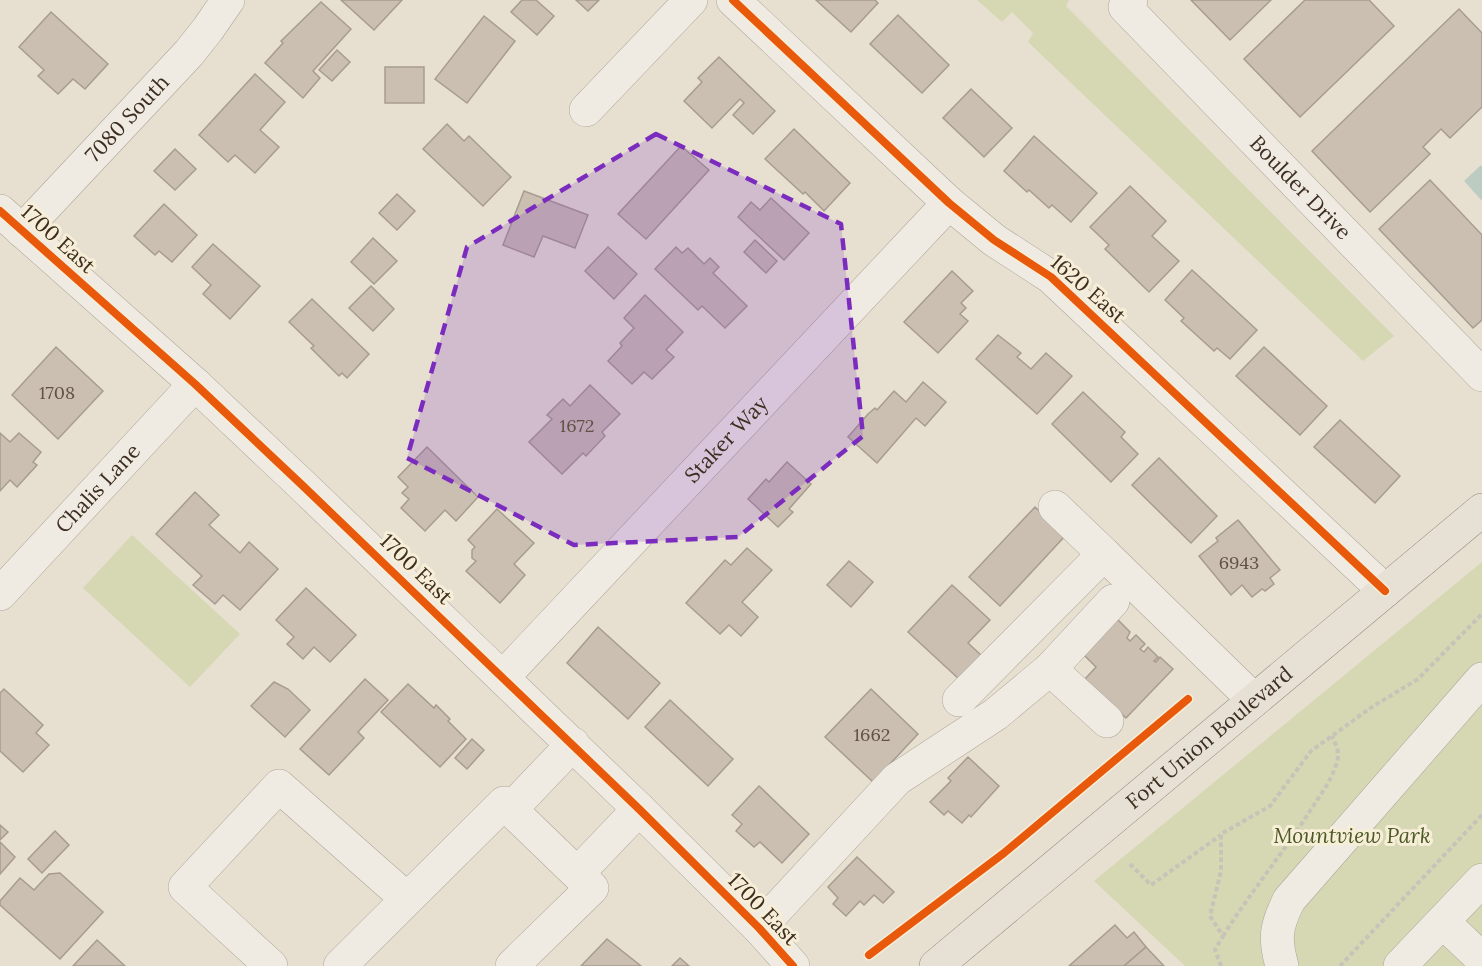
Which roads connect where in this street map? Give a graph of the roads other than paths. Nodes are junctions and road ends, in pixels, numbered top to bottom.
1 (228, 0) edge
2 (691, 0) edge
3 (733, 0) edge
4 (1131, 0) edge
5 (586, 110) dead end
6 (949, 203) junction
7 (11, 221) edge
8 (1482, 375) edge
9 (195, 384) junction
10 (1055, 507) dead end
11 (1478, 523) edge
12 (1104, 554) junction
13 (1385, 591) junction
14 (0, 594) edge
15 (1113, 601) dead end
16 (1050, 669) junction
17 (503, 677) junction
18 (1482, 680) edge
19 (959, 700) dead end
20 (1254, 700) junction
21 (1107, 722) dead end
22 (573, 744) junction
23 (511, 809) junction
24 (639, 809) junction
25 (578, 873) junction
26 (1482, 880) edge
27 (407, 899) junction
28 (1443, 922) junction
29 (759, 928) junction
30 (1482, 959) edge
31 (271, 966) edge
32 (340, 966) edge
33 (512, 966) edge
34 (794, 966) edge
35 (936, 966) edge
36 (1282, 966) edge
37 (1400, 966) edge

1 - 7 street, 7080 South
2 - 5 street
3 - 6 street, 1620 East
4 - 8 street, Boulder Drive
6 - 13 street, 1620 East
6 - 17 street, Staker Way
7 - 9 street, 1700 East
9 - 14 street, Chalis Lane
9 - 17 street, 1700 East
10 - 12 street
11 - 13 main road, Fort Union Boulevard
12 - 19 street
12 - 20 street
13 - 20 main road, Fort Union Boulevard
15 - 16 street
16 - 21 street
16 - 29 street
17 - 22 street, 1700 East
18 - 36 street
20 - 35 main road, Fort Union Boulevard
22 - 23 street
22 - 24 street, 1700 East
23 - 25 street
23 - 27 street
24 - 25 street
24 - 29 street, 1700 East
25 - 33 street
26 - 28 street
27 - 31 street
27 - 32 street
28 - 30 street
28 - 37 street
29 - 34 street, 1700 East

